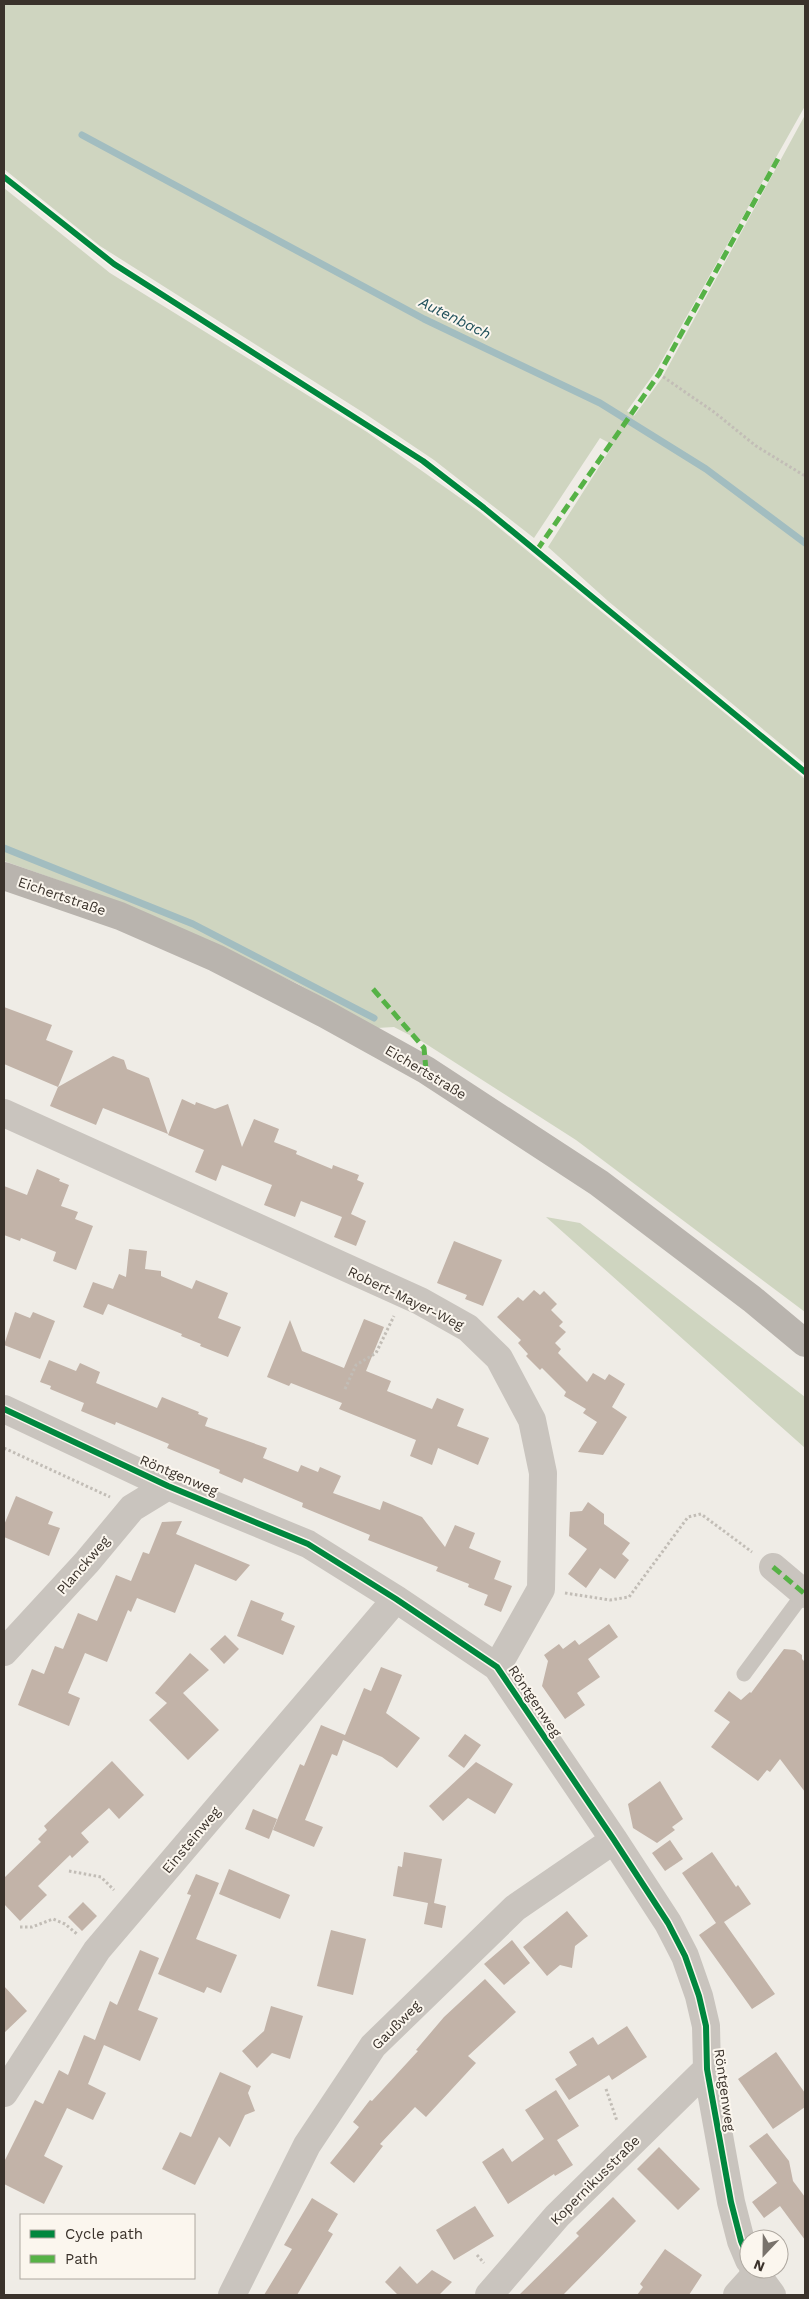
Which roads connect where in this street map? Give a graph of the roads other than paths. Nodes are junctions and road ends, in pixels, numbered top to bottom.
1 (4, 876) edge
2 (4, 1113) edge
3 (805, 1343) edge
4 (4, 1409) edge
5 (168, 1486) junction
6 (773, 1567) road end
7 (804, 1594) edge
8 (396, 1599) junction
9 (4, 1652) edge
10 (497, 1667) junction
11 (744, 1674) dead end
12 (614, 1840) junction
13 (707, 2069) junction
14 (4, 2093) edge
15 (739, 2233) edge
16 (746, 2279) edge
17 (761, 2279) edge
18 (232, 2295) edge
19 (489, 2295) edge
20 (737, 2295) edge
21 (772, 2295) edge

1 - 3 street, Eichertstraße
2 - 10 street, Robert-Mayer-Weg
4 - 5 street, Röntgenweg
5 - 8 street, Röntgenweg
5 - 9 street, Planckweg
6 - 7 street
7 - 11 lane
8 - 10 street, Röntgenweg
8 - 14 street, Einsteinweg
10 - 12 street, Röntgenweg
12 - 13 street, Röntgenweg
12 - 18 street, Gaußweg
13 - 15 street, Röntgenweg
13 - 19 street, Kopernikusstraße
16 - 20 street
17 - 21 street, Röntgenweg

